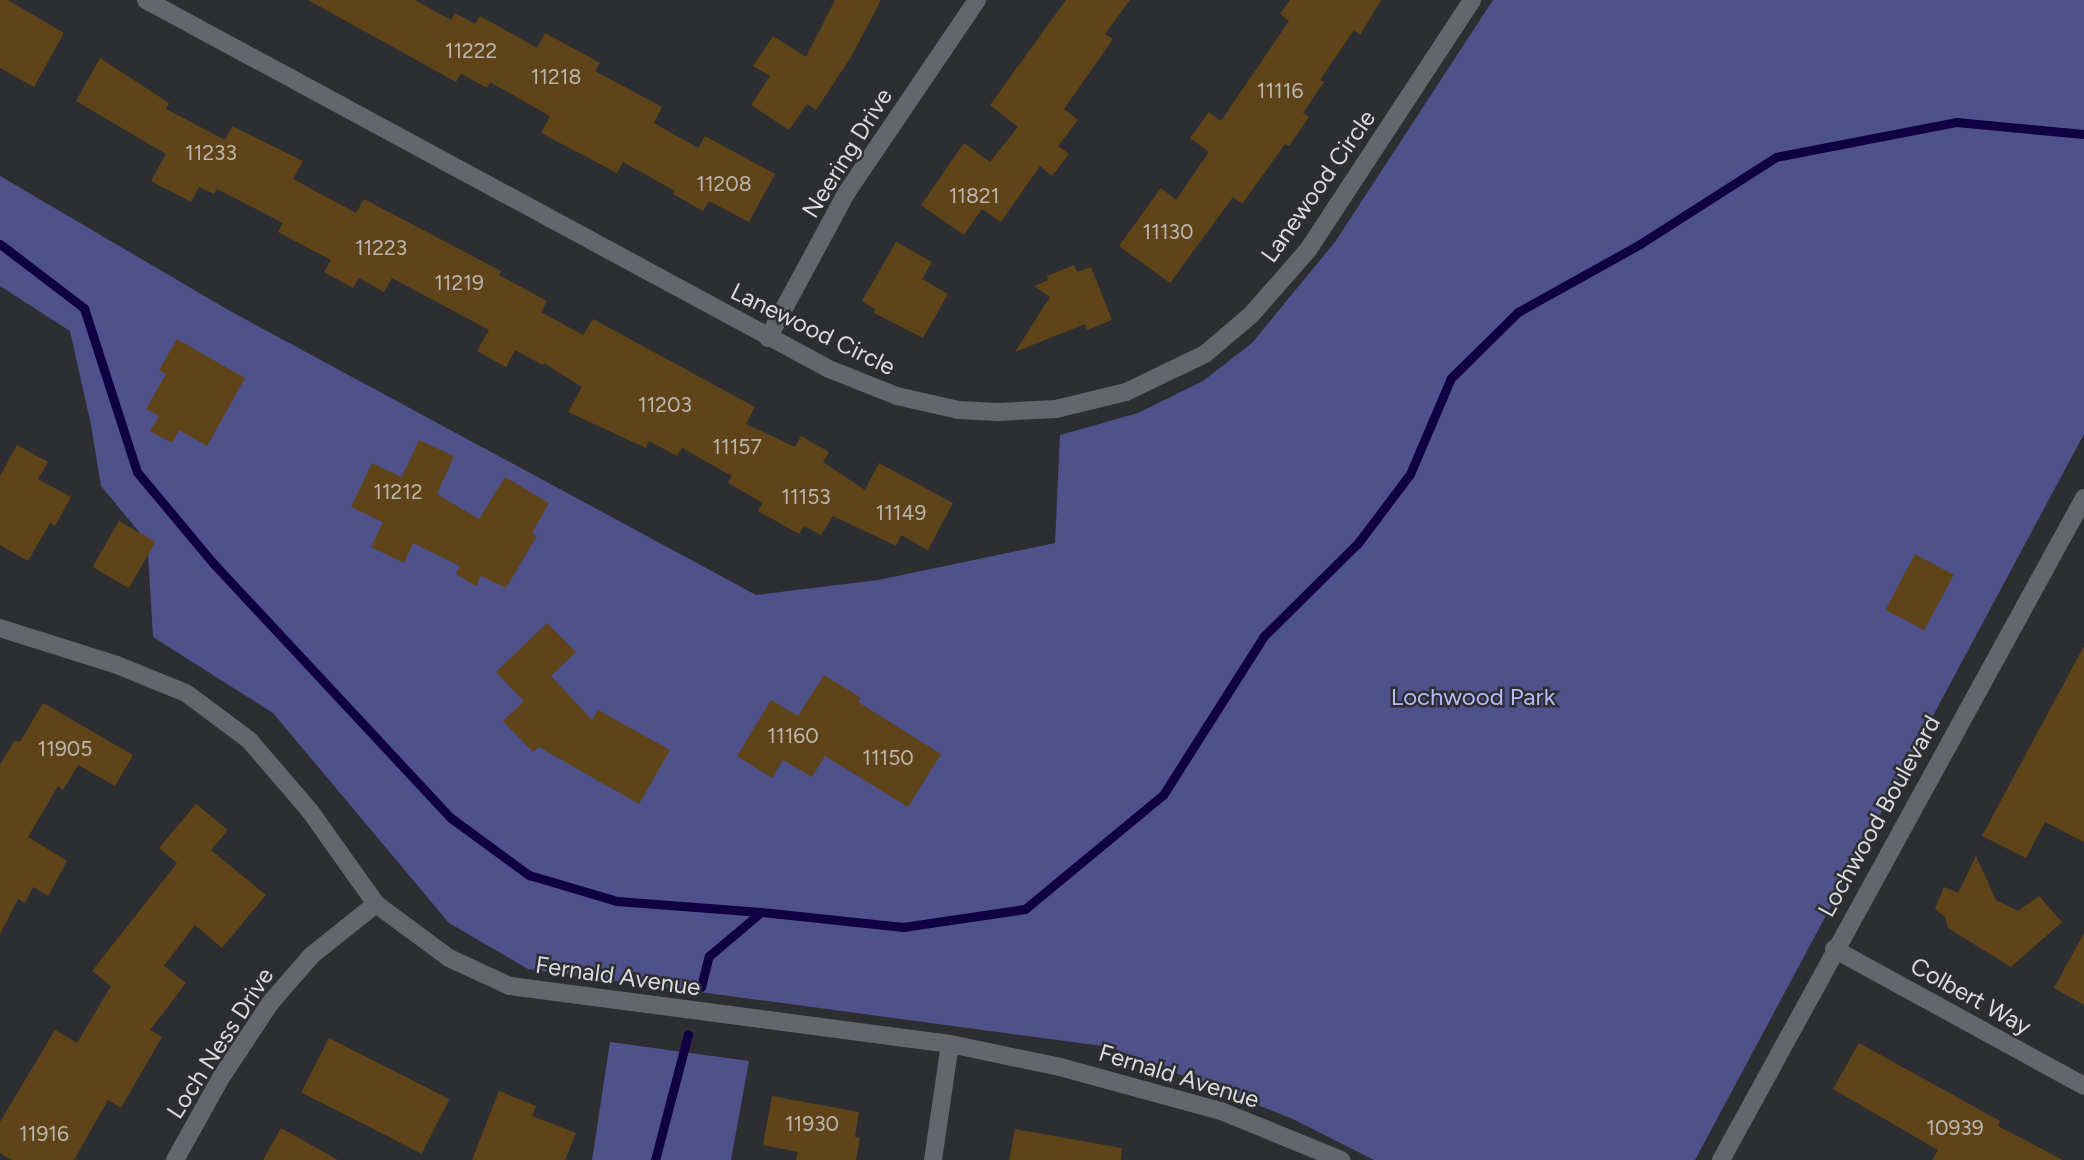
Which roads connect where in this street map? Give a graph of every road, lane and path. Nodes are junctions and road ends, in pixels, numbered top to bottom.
1 (146, 0) edge
2 (978, 0) edge
3 (1472, 0) edge
4 (768, 338) junction
5 (2084, 498) edge
6 (0, 628) edge
7 (376, 904) junction
8 (1834, 949) junction
9 (950, 1044) junction
10 (2084, 1086) edge
11 (175, 1160) edge
12 (933, 1160) edge
13 (1340, 1160) edge
14 (1721, 1160) edge

1 - 4 street, Lanewood Circle
2 - 4 street, Neering Drive
3 - 4 street, Lanewood Circle
5 - 8 street, Lochwood Boulevard
6 - 7 street, Fernald Avenue
7 - 9 street, Fernald Avenue
7 - 11 street, Loch Ness Drive
8 - 10 street, Colbert Way
8 - 14 street, Lochwood Boulevard
9 - 12 street
9 - 13 street, Fernald Avenue

